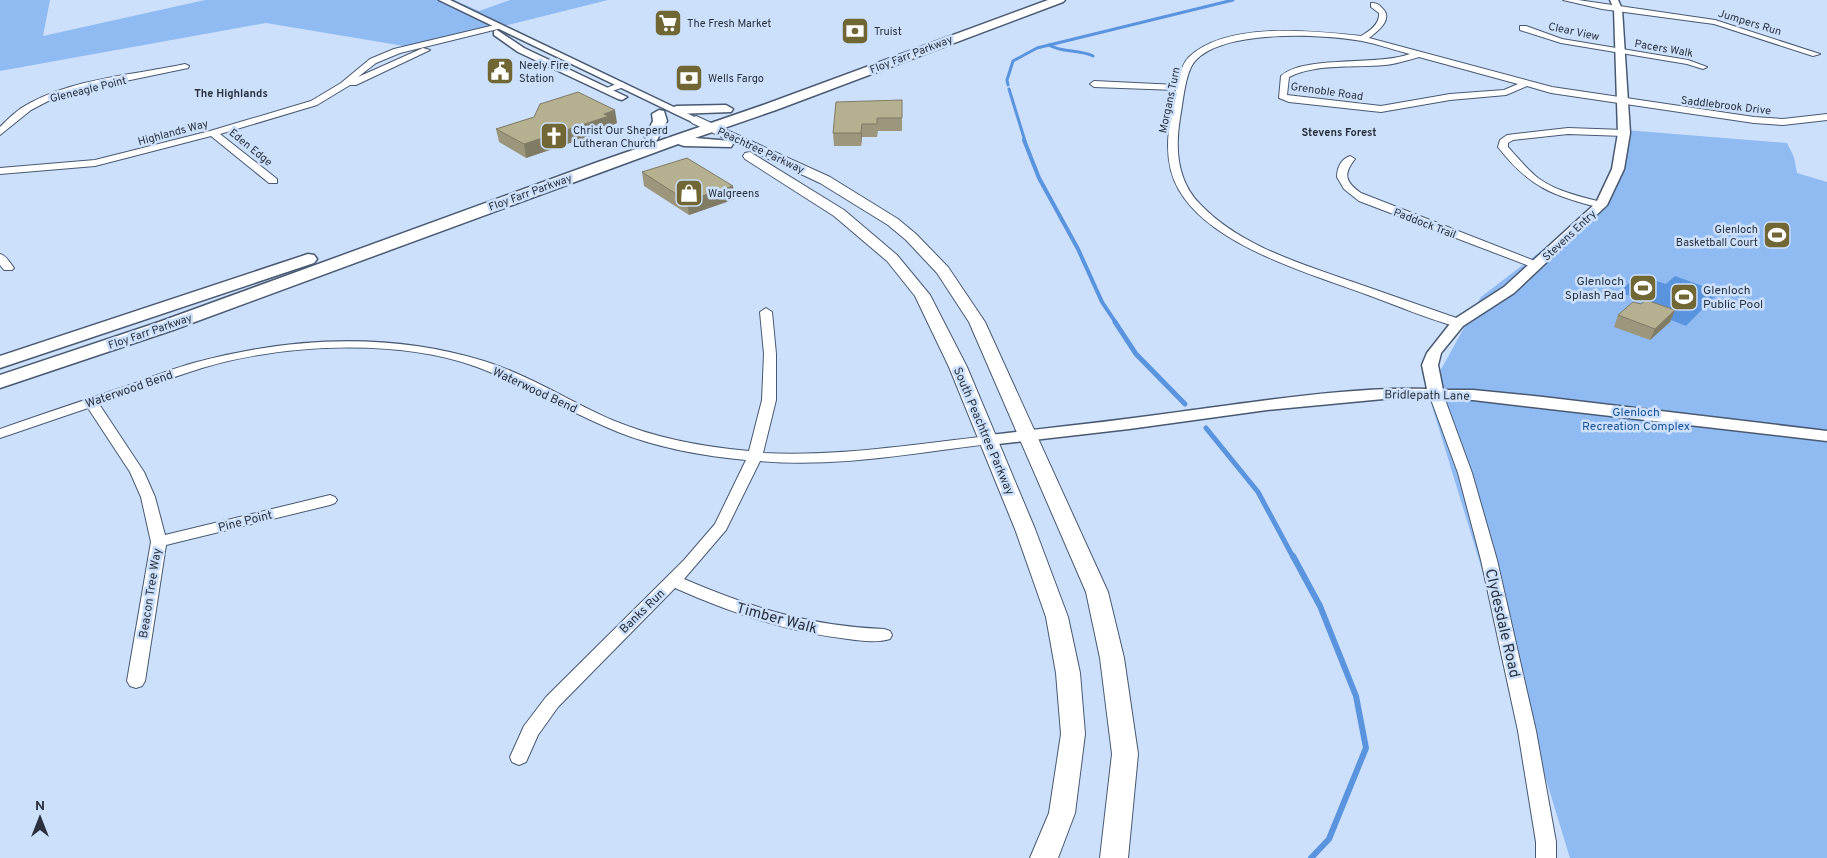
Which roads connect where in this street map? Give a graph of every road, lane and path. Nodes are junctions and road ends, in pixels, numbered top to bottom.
1 (443, 0) edge
2 (1030, 0) edge
3 (1042, 0) edge
4 (1060, 0) edge
5 (1567, 0) edge
6 (1616, 4) edge
7 (1374, 5) dead end
8 (1002, 10) junction
9 (1021, 14) junction
10 (494, 27) junction
11 (1523, 28) dead end
12 (442, 39) junction
13 (1363, 39) junction
14 (946, 40) junction
15 (1620, 51) junction
16 (1419, 54) junction
17 (1816, 54) dead end
18 (185, 66) dead end
19 (1703, 68) dead end
20 (1094, 84) dead end
21 (1524, 84) junction
22 (344, 85) junction
23 (621, 85) junction
24 (1182, 88) junction
25 (606, 90) junction
26 (1622, 102) junction
27 (676, 110) junction
28 (726, 110) junction
29 (659, 114) junction
30 (743, 117) junction
31 (1827, 118) edge
32 (1814, 120) junction
33 (692, 126) junction
34 (712, 127) junction
35 (1827, 127) edge
36 (0, 132) edge
37 (213, 133) junction
38 (1624, 133) junction
39 (658, 140) junction
40 (732, 141) junction
41 (1350, 159) dead end
42 (0, 170) edge
43 (273, 181) dead end
44 (1601, 205) junction
45 (0, 257) edge
46 (1536, 265) junction
47 (8, 268) dead end
48 (766, 312) dead end
49 (1458, 323) junction
50 (0, 362) edge
51 (0, 382) edge
52 (1436, 394) junction
53 (91, 402) junction
54 (0, 434) edge
55 (1027, 436) junction
56 (1827, 436) edge
57 (989, 440) junction
58 (755, 457) junction
59 (330, 500) dead end
60 (159, 542) junction
61 (674, 581) junction
62 (884, 635) dead end
63 (136, 680) dead end
64 (519, 756) dead end
65 (1044, 858) edge
66 (1114, 858) edge
67 (1546, 858) edge

1 - 10 street
2 - 8 main road, Floy Farr Parkway
3 - 9 main road
4 - 9 main road, Floy Farr Parkway
5 - 6 street, Jumpers Run
6 - 15 street, Stevens Entry
6 - 17 street, Jumpers Run
7 - 13 street
8 - 14 main road
8 - 28 main road, Floy Farr Parkway
9 - 14 main road, Floy Farr Parkway
10 - 12 street, Highlands Way
10 - 23 street
10 - 25 street
11 - 15 street, Clear View
12 - 22 street, Highlands Way
12 - 22 street, Highlands Way
13 - 16 street, Morgans Turn
13 - 24 street, Morgans Turn
14 - 30 main road, Floy Farr Parkway
15 - 19 street, Pacers Walk
15 - 26 street, Stevens Entry
16 - 21 street, Morgans Turn
16 - 21 street, Grenoble Road
18 - 36 street, Gleneagle Point
20 - 24 street
21 - 26 street, Morgans Turn
22 - 37 street, Highlands Way
23 - 25 street
23 - 27 street
24 - 49 street, Morgans Turn
25 - 29 street
26 - 32 street, Saddlebrook Drive
26 - 38 street, Stevens Entry
27 - 28 main road
27 - 33 street
28 - 33 main road, Floy Farr Parkway
29 - 33 street
29 - 39 main road
30 - 34 main road, Floy Farr Parkway
30 - 40 main road
31 - 32 street, Saddlebrook Drive
32 - 35 street
33 - 34 main road, Floy Farr Parkway
33 - 39 main road, Floy Farr Parkway
33 - 40 main road, South Peachtree Parkway
34 - 40 main road, Peachtree Parkway
37 - 42 street, Highlands Way
37 - 43 street, Eden Edge
38 - 44 street, Stevens Entry
38 - 44 street
39 - 40 main road
39 - 50 main road, Floy Farr Parkway
39 - 51 main road, Floy Farr Parkway
40 - 55 main road, Peachtree Parkway
40 - 57 main road, South Peachtree Parkway
41 - 46 street, Paddock Trail
44 - 46 street, Stevens Entry
45 - 47 street
46 - 49 street, Stevens Entry
48 - 58 street, Banks Run
49 - 52 street, Stevens Entry
52 - 55 street, Bridlepath Lane
52 - 56 street, Bridlepath Lane
52 - 67 street, Clydesdale Road
53 - 54 street, Waterwood Bend
53 - 58 street, Waterwood Bend
53 - 60 street, Beacon Tree Way
55 - 57 street, Bridlepath Lane
55 - 66 main road
57 - 58 street, Waterwood Bend
57 - 65 main road, South Peachtree Parkway
58 - 61 street, Banks Run
59 - 60 street, Pine Point
60 - 63 street, Beacon Tree Way
61 - 62 street, Timber Walk
61 - 64 street, Banks Run

